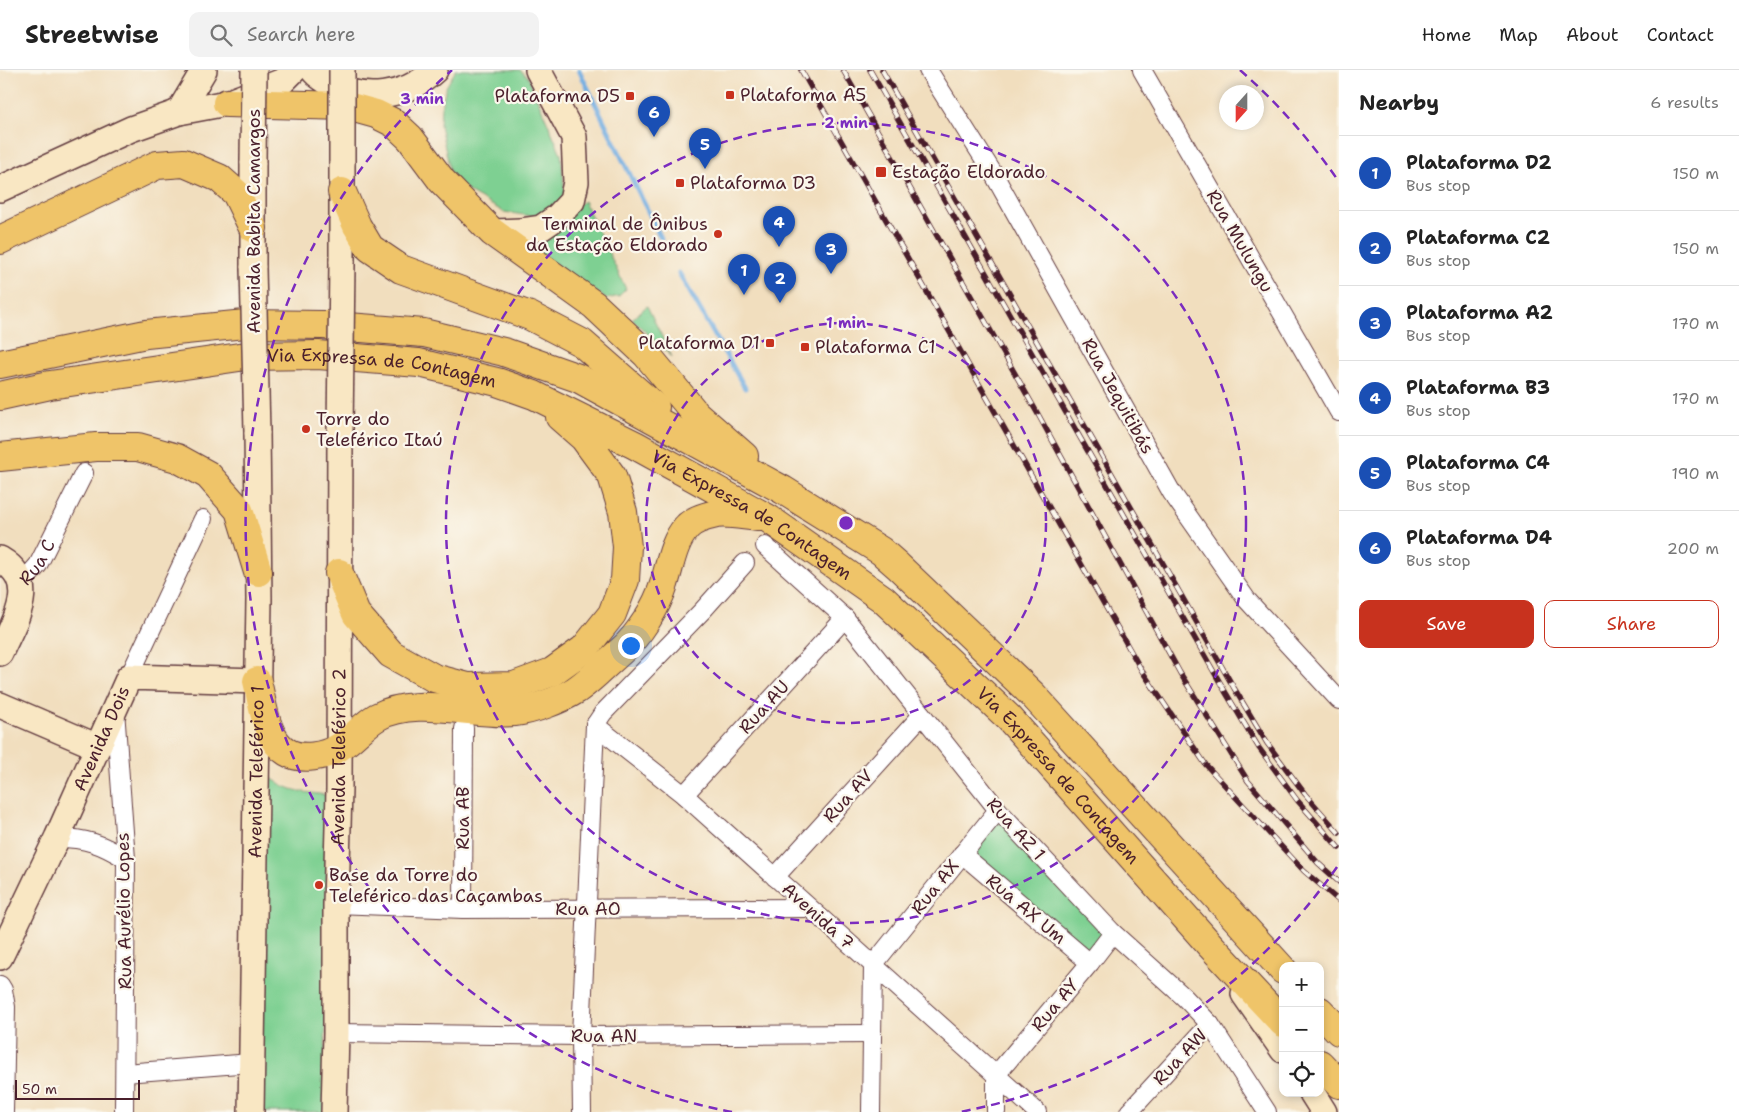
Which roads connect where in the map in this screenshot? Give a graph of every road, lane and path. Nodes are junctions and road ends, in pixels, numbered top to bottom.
1 (204, 70) edge
2 (254, 70) edge
3 (294, 70) edge
4 (313, 70) edge
5 (342, 70) edge
6 (435, 70) edge
7 (538, 70) edge
8 (928, 70) edge
9 (1142, 70) edge
10 (228, 103) junction
11 (179, 112) junction
12 (4, 183) edge
13 (342, 192) junction
14 (253, 228) junction
15 (492, 232) junction
16 (0, 240) edge
17 (39, 356) junction
18 (0, 358) edge
19 (0, 364) edge
20 (534, 395) junction
21 (0, 396) edge
22 (1339, 412) edge
23 (257, 432) joint
24 (696, 443) junction
25 (0, 457) edge
26 (84, 473) dead end
27 (783, 490) junction
28 (203, 519) dead end
29 (769, 519) junction
30 (764, 546) dead end
31 (0, 559) edge
32 (745, 564) dead end
33 (258, 572) junction
34 (339, 573) junction
35 (22, 583) junction
36 (845, 618) junction
37 (0, 654) edge
38 (129, 676) junction
39 (257, 681) junction
40 (1339, 700) edge
41 (0, 705) edge
42 (115, 710) junction
43 (922, 715) junction
44 (595, 725) junction
45 (464, 728) dead end
46 (98, 747) junction
47 (338, 748) junction
48 (684, 795) junction
49 (998, 810) junction
50 (57, 838) junction
51 (962, 854) junction
52 (126, 860) junction
53 (775, 877) junction
54 (336, 904) junction
55 (809, 908) junction
56 (463, 909) junction
57 (586, 909) junction
58 (1113, 933) junction
59 (1210, 945) junction
60 (0, 958) edge
61 (1090, 963) junction
62 (873, 965) junction
63 (1279, 966) edge
64 (0, 985) edge
65 (1324, 1015) edge
66 (1279, 1019) edge
67 (1210, 1024) junction
68 (1339, 1031) edge
69 (336, 1033) junction
70 (871, 1034) junction
71 (581, 1036) junction
72 (1279, 1044) edge
73 (251, 1063) junction
74 (1324, 1068) edge
75 (125, 1073) junction
76 (996, 1075) junction
77 (1339, 1084) edge
78 (1315, 1097) edge
79 (4, 1112) edge
80 (124, 1112) edge
81 (252, 1112) edge
82 (334, 1112) edge
83 (582, 1112) edge
84 (871, 1112) edge
85 (996, 1112) edge
86 (1037, 1112) edge
87 (1129, 1112) edge
88 (1267, 1112) edge
89 (1324, 1112) edge

1 - 11 main road
2 - 14 main road, Avenida Babita Camargos, bridge
3 - 10 main road
4 - 6 main road
5 - 13 main road, bridge
7 - 15 main road
8 - 40 street, Rua Jequitibás
9 - 22 street, Rua Mulungu
10 - 11 main road
10 - 15 highway
11 - 12 main road
13 - 24 highway
13 - 34 main road, Avenida Teleférico 2, bridge
14 - 16 highway
14 - 23 main road, Avenida Babita Camargos, bridge
15 - 27 highway
17 - 18 highway
17 - 19 highway
17 - 24 highway, Via Expressa de Contagem
20 - 21 highway, Via Expressa de Contagem
20 - 29 highway, Via Expressa de Contagem
20 - 34 highway
23 - 33 main road, Avenida Teleférico 1
24 - 27 highway, Via Expressa de Contagem
25 - 33 highway
26 - 35 street, Rua C
27 - 63 highway, Via Expressa de Contagem
28 - 38 street, Avenida Dois
29 - 47 highway
29 - 59 highway, Via Expressa de Contagem
30 - 36 street, Rua AZ 1
31 - 35 main road
32 - 44 street
33 - 39 main road, Avenida Teleférico 1
34 - 47 main road, Avenida Teleférico 2
35 - 37 main road, Rua C
36 - 43 street, Rua AZ 1
36 - 48 street, Rua AU
38 - 39 main road
38 - 42 main road, Avenida Dois
39 - 47 highway
39 - 73 main road, Avenida Teleférico 1
41 - 46 main road
42 - 46 main road, Avenida Dois
42 - 52 street, Rua Aurélio Lopes
43 - 49 street, Rua AZ 1
43 - 53 street, Rua AV
44 - 48 street, Avenida 7
44 - 57 street
45 - 56 street, Rua AB
46 - 50 main road, Avenida Dois
47 - 54 main road, Avenida Teleférico 2
48 - 53 street, Avenida 7
49 - 51 street, Rua AX
49 - 58 street, Rua AZ 1
50 - 52 street
50 - 60 main road, Avenida Dois
51 - 61 street, Rua AX Um
51 - 62 street, Rua AX
52 - 75 street, Rua Aurélio Lopes
53 - 55 street, Avenida 7
54 - 56 street, Rua AO
54 - 69 main road, Avenida Teleférico 2
55 - 57 street, Rua AO
55 - 62 street, Avenida 7
56 - 57 street, Rua AO
57 - 71 street
58 - 61 street, Rua AY
58 - 67 street, Rua AZ 1
59 - 66 highway, Via Expressa de Contagem
59 - 72 main road
61 - 76 street, Rua AY
62 - 70 street
62 - 76 street, Avenida 7
64 - 79 street
65 - 68 highway
67 - 87 street, Rua AW
67 - 88 street, Rua AZ 1
69 - 71 street, Rua AN
69 - 82 main road, Avenida Teleférico 2
70 - 71 street, Rua AN
70 - 84 street
71 - 83 street
73 - 75 street
73 - 81 main road, Avenida Teleférico 1
74 - 77 highway
75 - 80 street, Rua Aurélio Lopes
76 - 85 street
76 - 86 street, Avenida 7
78 - 89 main road

